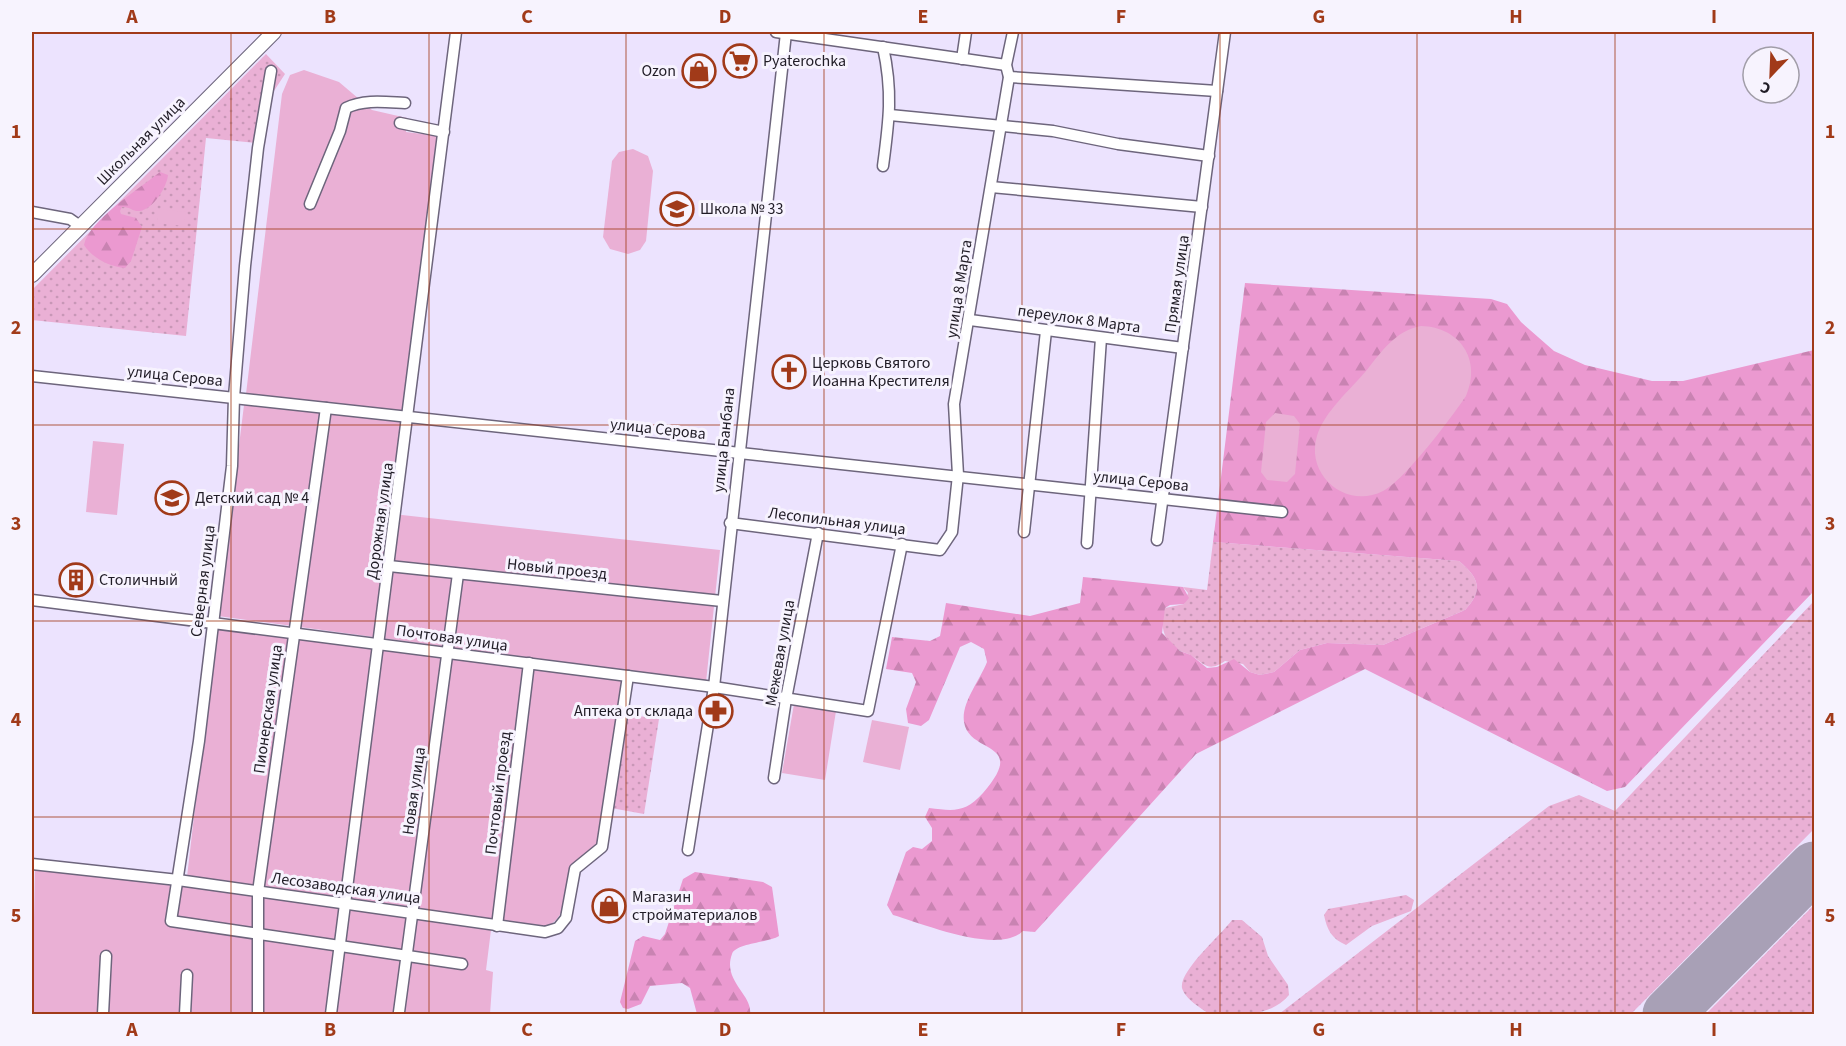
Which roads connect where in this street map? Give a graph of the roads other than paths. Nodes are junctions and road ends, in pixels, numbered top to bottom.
1 (274, 32) edge
2 (456, 32) edge
3 (781, 32) edge
4 (862, 32) edge
5 (966, 32) edge
6 (1013, 32) edge
7 (1225, 32) edge
8 (860, 44) junction
9 (883, 47) junction
10 (962, 59) junction
11 (1006, 65) junction
12 (271, 71) dead end
13 (1009, 77) junction
14 (1217, 91) junction
15 (405, 103) dead end
16 (890, 115) junction
17 (400, 123) dead end
18 (1001, 125) junction
19 (444, 132) junction
20 (1209, 156) junction
21 (883, 166) dead end
22 (991, 187) junction
23 (310, 204) dead end
24 (1202, 207) junction
25 (32, 212) edge
26 (80, 226) junction
27 (32, 275) edge
28 (970, 320) junction
29 (1046, 331) junction
30 (1101, 338) junction
31 (1183, 348) junction
32 (32, 376) edge
33 (234, 396) junction
34 (326, 408) junction
35 (409, 417) junction
36 (738, 453) junction
37 (958, 475) junction
38 (1029, 484) junction
39 (1092, 490) junction
40 (1163, 499) junction
41 (1282, 512) dead end
42 (730, 524) junction
43 (1024, 531) dead end
44 (818, 533) junction
45 (1157, 540) dead end
46 (1087, 543) dead end
47 (902, 544) junction
48 (940, 550) joint
49 (389, 566) junction
50 (458, 574) junction
51 (32, 600) edge
52 (722, 601) junction
53 (213, 621) junction
54 (294, 632) junction
55 (379, 643) junction
56 (448, 653) junction
57 (529, 663) junction
58 (628, 676) junction
59 (714, 687) junction
60 (786, 699) junction
61 (774, 778) dead end
62 (688, 850) dead end
63 (32, 864) edge
64 (178, 880) junction
65 (258, 892) junction
66 (343, 904) junction
67 (412, 912) junction
68 (497, 926) junction
69 (258, 935) junction
70 (340, 946) junction
71 (405, 954) junction
72 (106, 956) dead end
73 (462, 964) dead end
74 (188, 975) dead end
75 (399, 1012) dead end
76 (103, 1014) edge
77 (185, 1014) edge
78 (258, 1014) edge
79 (332, 1014) edge

1 - 26 main road, Школьная улица
2 - 19 street, Дорожная улица
3 - 8 street
3 - 36 street, улица Банбана
4 - 8 street
5 - 10 street
6 - 11 street, улица 8 Марта
7 - 14 street, Прямая улица
8 - 9 street
9 - 10 street
9 - 16 street
10 - 11 street
11 - 13 street, улица 8 Марта
12 - 33 street, Северная улица
13 - 14 street
13 - 18 street, улица 8 Марта
14 - 20 street, Прямая улица
15 - 23 street
16 - 18 street
16 - 21 street
17 - 19 street
18 - 20 street
18 - 22 street, улица 8 Марта
19 - 35 street, Дорожная улица
20 - 24 street, Прямая улица
22 - 24 street
22 - 28 street, улица 8 Марта
24 - 31 street, Прямая улица
25 - 26 street
26 - 27 main road, Школьная улица
28 - 29 street, переулок 8 Марта
28 - 37 street, улица 8 Марта
29 - 30 street, переулок 8 Марта
29 - 38 street
30 - 31 street, переулок 8 Марта
30 - 39 street
31 - 40 street, Прямая улица
32 - 33 street, улица Серова
33 - 34 street, улица Серова
33 - 53 street, Северная улица
34 - 35 street, улица Серова
34 - 54 street, Пионерская улица
35 - 36 street, улица Серова
35 - 49 street, Дорожная улица
36 - 37 street, улица Серова
36 - 42 street, улица Банбана
37 - 38 street, улица Серова
37 - 48 street, улица 8 Марта
38 - 39 street, улица Серова
38 - 43 street
39 - 40 street, улица Серова
39 - 46 street
40 - 41 street, улица Серова
40 - 45 street, Прямая улица
42 - 44 street, Лесопильная улица
42 - 52 street, улица Банбана
44 - 47 street, Лесопильная улица
44 - 60 street, Межевая улица
47 - 48 street, Лесопильная улица
47 - 60 street, Почтовая улица
49 - 50 street, Новый проезд
49 - 55 street, Дорожная улица
50 - 52 street, Новый проезд
50 - 56 street, Новая улица
51 - 53 street, Почтовая улица
52 - 59 street, улица Банбана
53 - 54 street, Почтовая улица
53 - 64 street, Северная улица
54 - 55 street, Почтовая улица
54 - 65 street, Пионерская улица
55 - 56 street, Почтовая улица
55 - 66 street, Дорожная улица
56 - 57 street, Почтовая улица
56 - 67 street, Новая улица
57 - 58 street, Почтовая улица
57 - 68 street, Почтовый проезд
58 - 59 street, Почтовая улица
58 - 68 street, Лесозаводская улица
59 - 60 street, Почтовая улица
59 - 62 street, улица Банбана
60 - 61 street, Межевая улица
63 - 64 street, Лесозаводская улица
64 - 65 street, Лесозаводская улица
64 - 69 street, Северная улица
65 - 66 street, Лесозаводская улица
65 - 69 street, Пионерская улица
66 - 67 street, Лесозаводская улица
66 - 70 street, Дорожная улица
67 - 68 street, Лесозаводская улица
67 - 71 street, Новая улица
69 - 70 street
69 - 78 street, Пионерская улица
70 - 71 street
70 - 79 street, Дорожная улица
71 - 73 street
71 - 75 street, Новая улица
72 - 76 street
74 - 77 street

